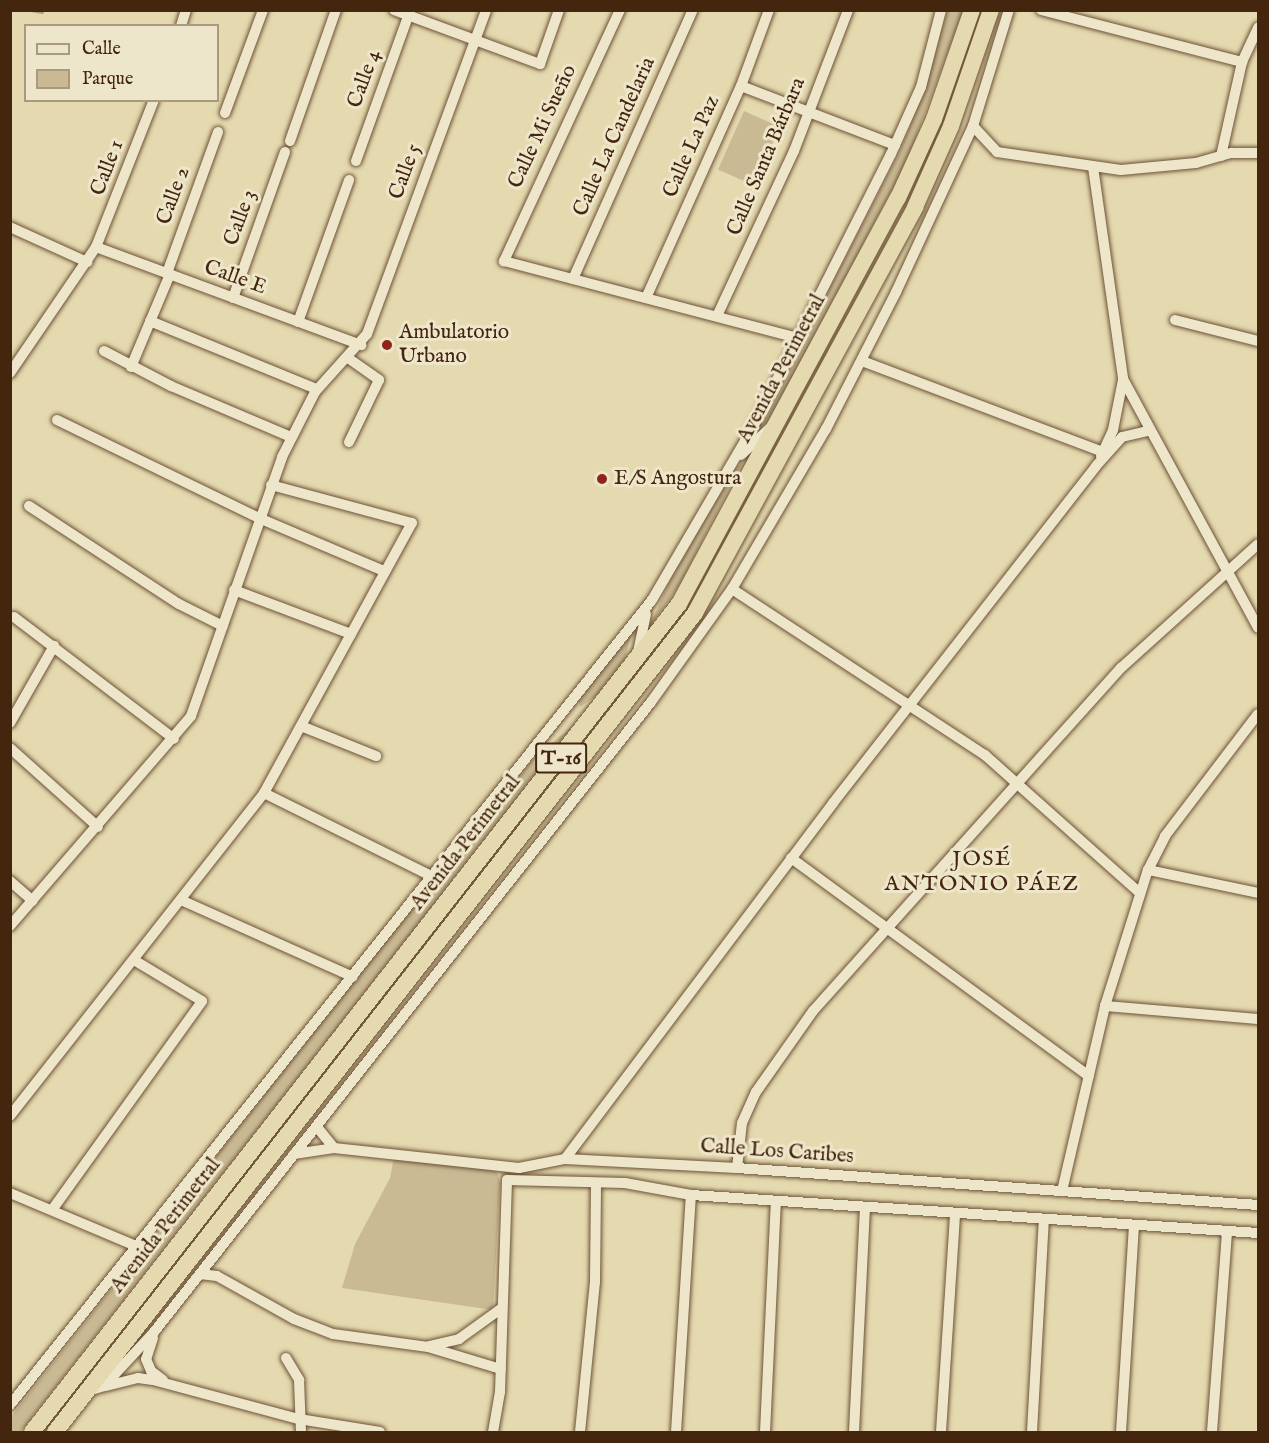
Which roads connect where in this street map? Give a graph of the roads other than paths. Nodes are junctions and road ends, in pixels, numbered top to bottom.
1 (263, 10) edge
2 (336, 10) edge
3 (394, 10) edge
4 (486, 10) edge
5 (559, 10) edge
6 (620, 10) edge
7 (693, 10) edge
8 (769, 10) edge
9 (848, 10) edge
10 (940, 10) edge
11 (972, 10) edge
12 (991, 10) edge
13 (1009, 10) edge
14 (1041, 10) edge
15 (409, 13) edge
16 (1258, 27) edge
17 (475, 40) junction
18 (1242, 62) junction
19 (741, 86) junction
20 (153, 102) edge
21 (809, 112) junction
22 (225, 113) dead end
23 (974, 126) junction
24 (218, 132) dead end
25 (290, 141) dead end
26 (896, 145) junction
27 (285, 152) dead end
28 (1258, 153) edge
29 (1221, 156) junction
30 (356, 161) dead end
31 (1093, 167) junction
32 (349, 180) dead end
33 (10, 227) edge
34 (96, 247) junction
35 (87, 262) junction
36 (168, 274) junction
37 (573, 279) junction
38 (233, 298) junction
39 (646, 298) junction
40 (717, 316) junction
41 (1174, 320) dead end
42 (150, 321) junction
43 (298, 322) junction
44 (798, 338) junction
45 (1258, 340) edge
46 (361, 345) junction
47 (104, 351) dead end
48 (348, 358) junction
49 (862, 361) junction
50 (131, 367) junction
51 (10, 373) edge
52 (1123, 379) junction
53 (318, 388) junction
54 (786, 411) junction
55 (57, 420) dead end
56 (1149, 431) junction
57 (291, 437) junction
58 (349, 442) dead end
59 (1103, 452) junction
60 (1096, 466) junction
61 (728, 470) junction
62 (271, 485) junction
63 (29, 506) dead end
64 (259, 519) junction
65 (1258, 544) edge
66 (384, 570) junction
67 (1225, 574) junction
68 (732, 589) junction
69 (234, 590) junction
70 (652, 600) junction
71 (14, 617) dead end
72 (223, 626) junction
73 (1258, 628) edge
74 (351, 634) junction
75 (54, 646) junction
76 (636, 663) junction
77 (908, 706) junction
78 (1258, 714) edge
79 (10, 723) edge
80 (301, 726) junction
81 (174, 739) junction
82 (10, 748) edge
83 (376, 756) dead end
84 (1017, 782) junction
85 (264, 793) junction
86 (98, 827) junction
87 (791, 858) junction
88 (1148, 870) junction
89 (433, 877) junction
90 (10, 881) edge
91 (1139, 892) junction
92 (1258, 893) edge
93 (182, 900) junction
94 (33, 901) junction
95 (10, 926) edge
96 (884, 928) junction
97 (134, 960) junction
98 (353, 977) junction
99 (1105, 1006) junction
100 (1258, 1019) edge
101 (1089, 1076) junction
102 (10, 1116) edge
103 (317, 1127) junction
104 (334, 1148) junction
105 (294, 1154) junction
106 (565, 1160) junction
107 (737, 1168) junction
108 (596, 1184) junction
109 (1062, 1191) junction
110 (10, 1193) edge
111 (691, 1195) junction
112 (776, 1201) junction
113 (1258, 1205) edge
114 (52, 1210) junction
115 (865, 1210) junction
116 (955, 1215) junction
117 (1044, 1219) junction
118 (1134, 1226) junction
119 (1227, 1232) junction
120 (1258, 1233) edge
121 (136, 1246) junction
122 (200, 1274) junction
123 (502, 1308) junction
124 (154, 1332) junction
125 (428, 1347) junction
126 (286, 1358) dead end
127 (501, 1369) junction
128 (170, 1386) junction
129 (96, 1389) junction
130 (10, 1405) edge
131 (299, 1419) junction
132 (32, 1432) edge
133 (55, 1432) edge
134 (301, 1432) edge
135 (380, 1432) edge
136 (494, 1432) edge
137 (580, 1432) edge
138 (676, 1432) edge
139 (765, 1432) edge
140 (854, 1432) edge
141 (941, 1432) edge
142 (1032, 1432) edge
143 (1121, 1432) edge
144 (1212, 1432) edge

1 - 22 street
2 - 25 street
3 - 15 street
4 - 17 street, Calle 5
5 - 17 street
6 - 37 street, Calle Mi Sueño
7 - 37 street, Calle La Candelaria
8 - 19 street, Calle La Paz
9 - 21 street, Calle Santa Bárbara
10 - 26 street, Avenida Perimetral
11 - 54 highway, Avenida Perimetral / T-16
12 - 129 highway, Avenida Perimetral / T-16
13 - 23 street
14 - 18 street
15 - 17 street
15 - 30 street, Calle 4
16 - 18 street
17 - 46 street, Calle 5
18 - 29 street
19 - 21 street
19 - 39 street, Calle La Paz
20 - 34 street, Calle 1
21 - 26 street
21 - 40 street, Calle Santa Bárbara
23 - 31 street
23 - 49 street
24 - 36 street, Calle 2
26 - 44 street, Avenida Perimetral
27 - 38 street, Calle 3
28 - 29 street
29 - 31 street
31 - 52 street
32 - 43 street
33 - 35 street
34 - 35 street, Calle 1
34 - 36 street, Calle E
35 - 51 street, Calle 1
36 - 38 street, Calle E
36 - 42 street, Calle 2
37 - 39 street
38 - 43 street, Calle E
39 - 40 street
40 - 44 street
41 - 45 street
42 - 50 street, Calle 2
42 - 53 street
43 - 46 street, Calle E
44 - 61 street, Avenida Perimetral
46 - 48 street
47 - 50 street
48 - 53 street
48 - 58 street
49 - 59 street
49 - 68 street
50 - 57 street
52 - 56 street
52 - 59 street
53 - 57 street
54 - 61 street
54 - 76 highway, Avenida Perimetral / T-16
55 - 64 street
56 - 60 street
56 - 67 street
57 - 62 street
59 - 60 street
60 - 77 street
61 - 70 street, Avenida Perimetral
62 - 64 street
62 - 66 street
63 - 72 street
64 - 66 street
64 - 69 street
65 - 67 street
66 - 74 street
67 - 73 street
67 - 84 street
68 - 77 street
68 - 103 street
69 - 72 street
69 - 74 street
70 - 76 street
70 - 89 street, Avenida Perimetral
71 - 75 street
72 - 81 street
74 - 80 street
75 - 79 street
75 - 81 street
76 - 132 highway, Avenida Perimetral / T-16
77 - 84 street
77 - 87 street
78 - 88 street
80 - 83 street
80 - 85 street
81 - 86 street
82 - 86 street
84 - 91 street
84 - 96 street
85 - 89 street
85 - 93 street
86 - 94 street
87 - 96 street
87 - 106 street
88 - 91 street
88 - 92 street
89 - 98 street, Avenida Perimetral
90 - 94 street
91 - 99 street
93 - 97 street
93 - 98 street
94 - 95 street
96 - 101 street
96 - 107 street
97 - 102 street
97 - 114 street
98 - 121 street, Avenida Perimetral
99 - 100 street
99 - 101 street
101 - 109 street
103 - 104 street
103 - 105 street
104 - 105 street, Calle Los Caribes
104 - 106 street, Calle Los Caribes
105 - 122 street
106 - 107 street, Calle Los Caribes
107 - 109 street, Calle Los Caribes
108 - 111 street
108 - 123 street
108 - 137 street
109 - 113 street, Calle Los Caribes
110 - 114 street
111 - 112 street
111 - 138 street
112 - 115 street
112 - 139 street
114 - 121 street
115 - 116 street
115 - 140 street
116 - 117 street
116 - 141 street
117 - 118 street
117 - 142 street
118 - 119 street
118 - 143 street
119 - 120 street
119 - 144 street
121 - 130 street, Avenida Perimetral
122 - 124 street
122 - 125 street
123 - 125 street
123 - 127 street
124 - 128 street
124 - 129 street
125 - 127 street
126 - 131 street
127 - 136 street
128 - 129 street
128 - 131 street
129 - 133 highway, Avenida Perimetral / T-16
131 - 134 street
131 - 135 street

